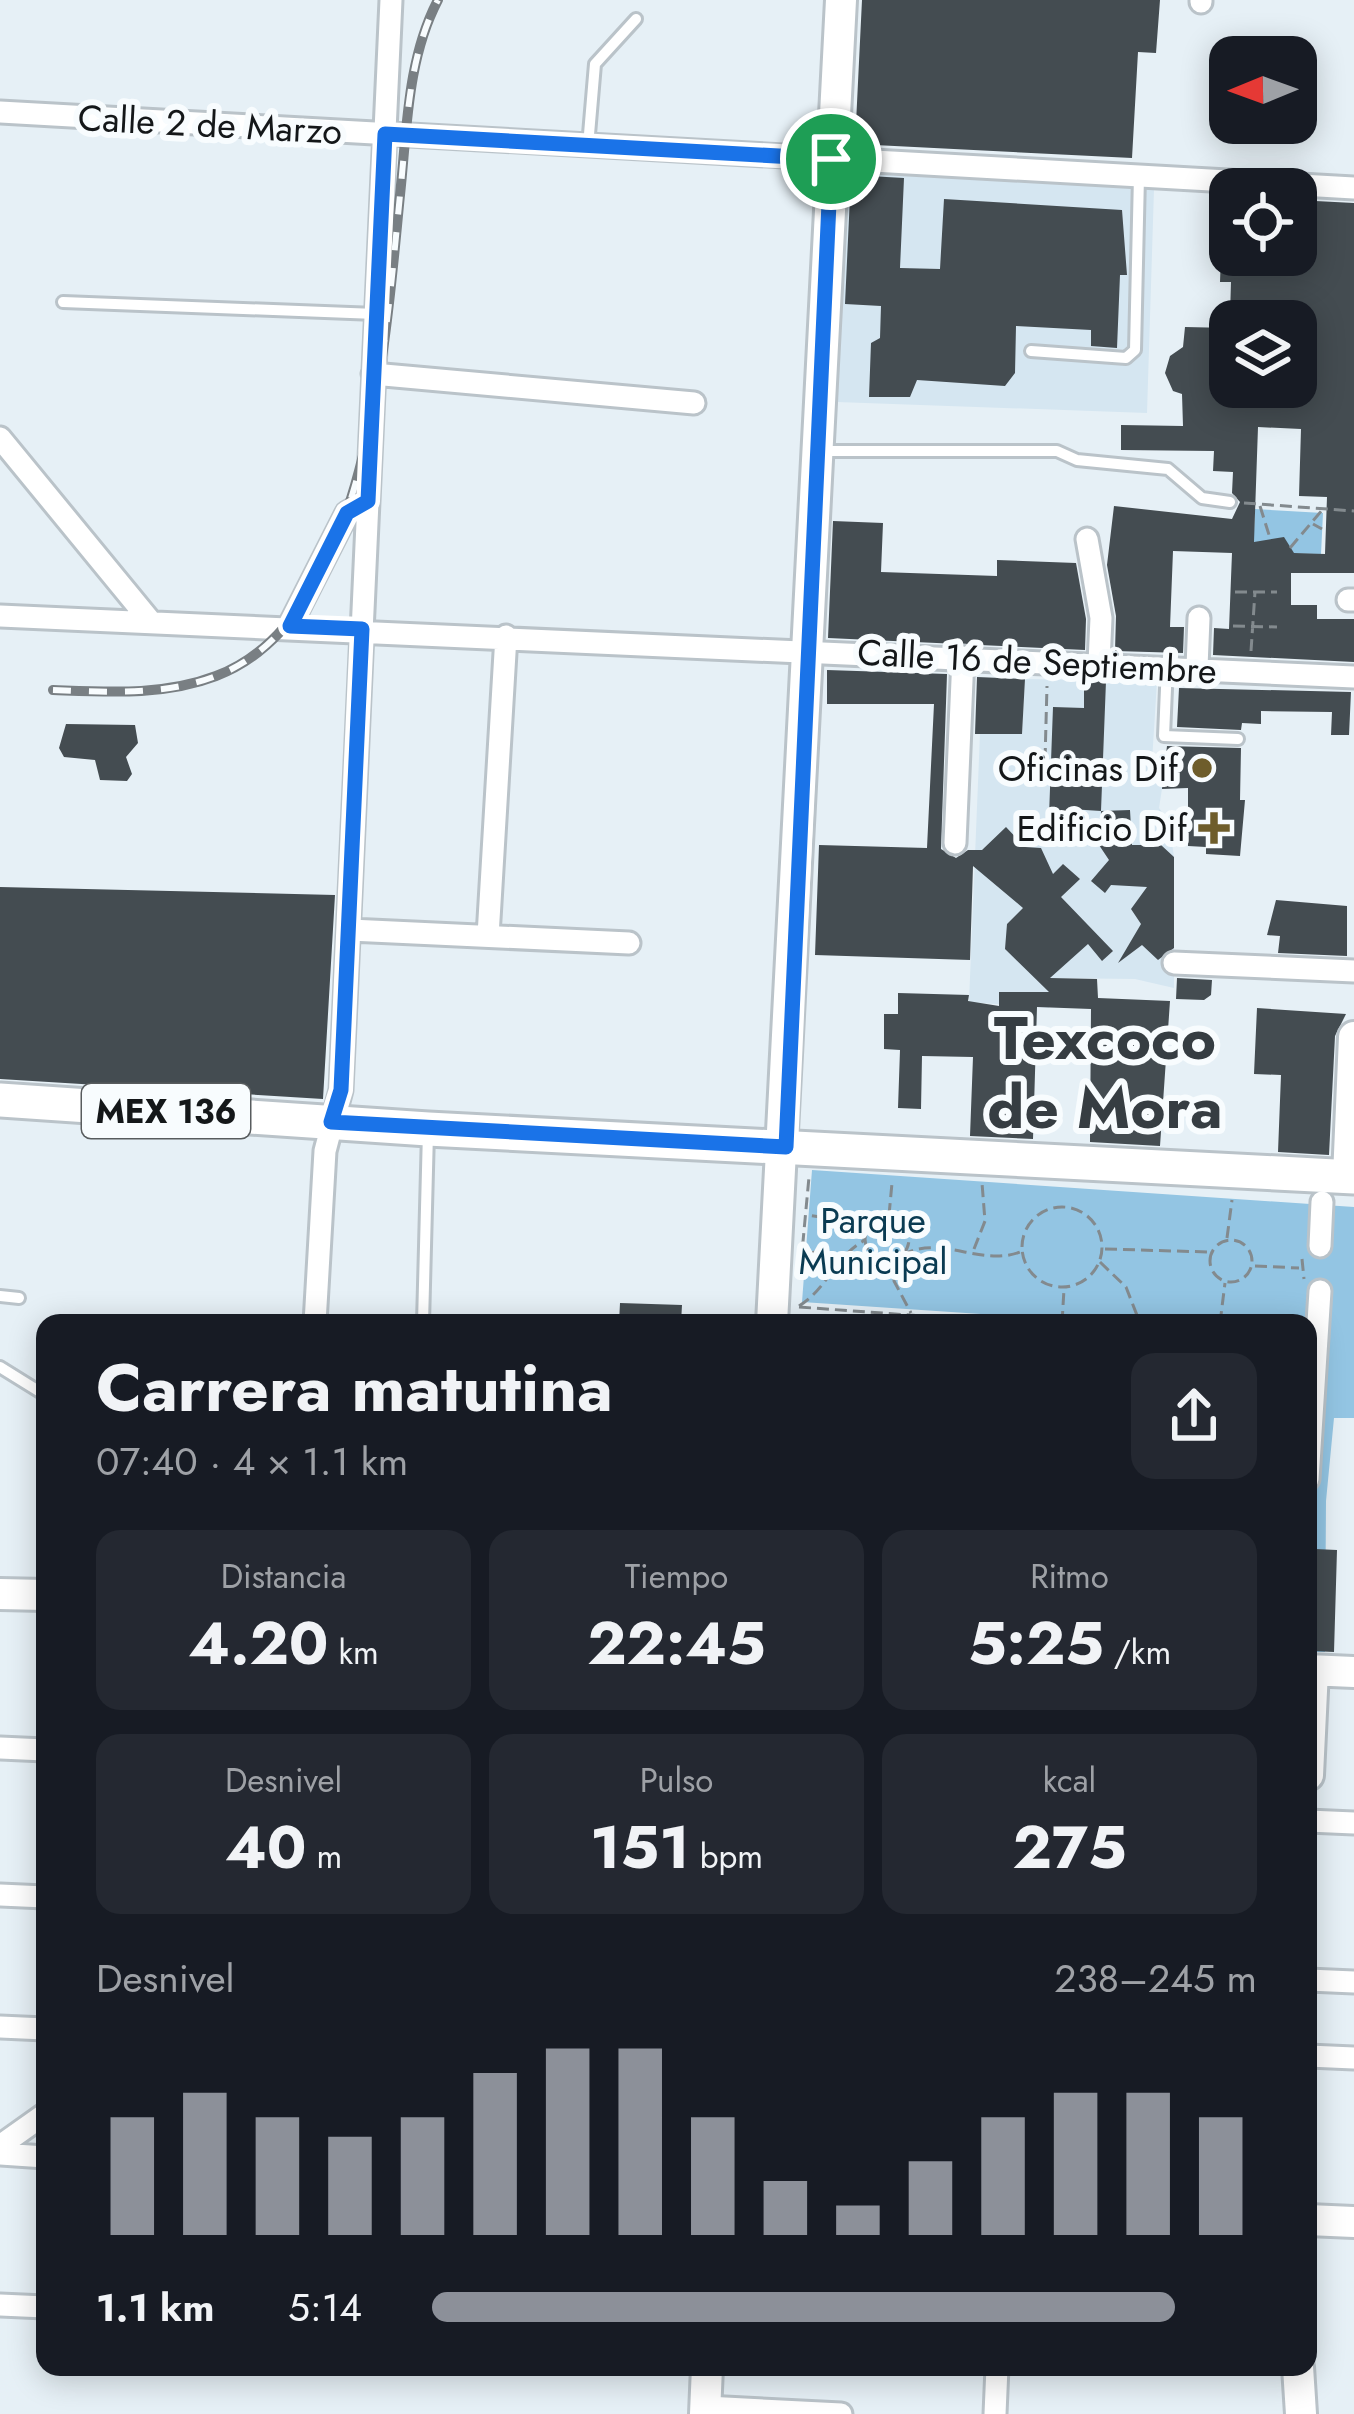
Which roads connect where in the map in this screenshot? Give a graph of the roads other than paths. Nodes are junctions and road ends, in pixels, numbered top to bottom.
1 (392, 0) edge
2 (842, 0) edge
3 (636, 19) dead end
4 (0, 112) edge
5 (385, 134) junction
6 (588, 146) junction
7 (831, 159) junction
8 (1139, 176) junction
9 (1354, 188) edge
10 (63, 302) dead end
11 (376, 314) junction
12 (1031, 351) dead end
13 (373, 374) junction
14 (694, 403) dead end
15 (0, 438) edge
16 (818, 452) junction
17 (368, 501) junction
18 (1230, 502) road end
19 (1087, 539) dead end
20 (0, 616) edge
21 (1199, 618) dead end
22 (151, 622) junction
23 (290, 626) junction
24 (362, 629) junction
25 (506, 637) junction
26 (810, 651) junction
27 (963, 657) junction
28 (1099, 663) junction
29 (1167, 665) junction
30 (1197, 667) junction
31 (1354, 677) edge
32 (1238, 739) dead end
33 (955, 843) dead end
34 (350, 930) junction
35 (488, 936) junction
36 (629, 943) dead end
37 (1174, 963) dead end
38 (1354, 971) edge
39 (1354, 1037) edge
40 (0, 1100) edge
41 (331, 1122) junction
42 (428, 1129) junction
43 (798, 1157) junction
44 (1351, 1177) edge
45 (1322, 1202) dead end
46 (1320, 1246) dead end
47 (1320, 1292) dead end
48 (0, 1296) edge
49 (19, 1298) dead end
50 (316, 1314) edge
51 (423, 1314) edge
52 (785, 1314) edge
53 (1317, 1339) edge
54 (0, 1367) edge
55 (36, 1389) edge
56 (0, 1594) edge
57 (36, 1595) edge
58 (1317, 1670) edge
59 (1354, 1672) edge
60 (0, 1748) edge
61 (36, 1750) edge
62 (1317, 1821) edge
63 (1354, 1823) edge
64 (0, 1895) edge
65 (36, 1897) edge
66 (1317, 1980) edge
67 (1354, 1982) edge
68 (0, 2027) edge
69 (36, 2029) edge
70 (1317, 2056) edge
71 (1354, 2058) edge
72 (36, 2121) edge
73 (0, 2150) edge
74 (36, 2155) edge
75 (1317, 2220) edge
76 (1354, 2222) edge
77 (0, 2305) edge
78 (36, 2307) edge
79 (707, 2376) edge
80 (997, 2376) edge
81 (1298, 2376) edge
82 (705, 2410) edge
83 (841, 2414) edge
84 (995, 2414) edge
85 (1300, 2414) edge

1 - 5 street
2 - 7 street
3 - 6 lane
4 - 5 street, Calle 2 de Marzo
5 - 6 street, Calle 2 de Marzo
5 - 11 street
6 - 7 street, Calle 2 de Marzo
7 - 8 street, Calle 2 de Marzo
7 - 16 street
8 - 9 street, Calle 2 de Marzo
8 - 12 lane
10 - 11 lane
11 - 13 street
13 - 14 street
13 - 17 street
15 - 22 street
16 - 18 lane
16 - 26 street
17 - 23 street
17 - 24 street
19 - 28 street
20 - 22 street, Calle 16 de Septiembre
21 - 30 street
22 - 23 street, Calle 16 de Septiembre
23 - 24 street, Calle 16 de Septiembre
24 - 25 street, Calle 16 de Septiembre
24 - 34 street
25 - 26 street, Calle 16 de Septiembre
25 - 35 street
26 - 27 street, Calle 16 de Septiembre
26 - 43 street
27 - 28 street, Calle 16 de Septiembre
27 - 33 street
28 - 29 street, Calle 16 de Septiembre
29 - 30 street, Calle 16 de Septiembre
29 - 32 lane
30 - 31 street, Calle 16 de Septiembre
34 - 35 street
34 - 41 street
35 - 36 street
37 - 38 street
39 - 44 street
40 - 41 main road, MEX 136
41 - 42 main road, MEX 136
41 - 50 street
42 - 43 main road, MEX 136
42 - 51 lane
43 - 44 main road, MEX 136
43 - 52 street
45 - 46 street
47 - 53 street
48 - 49 lane
54 - 55 lane
56 - 57 street
58 - 59 street
60 - 61 street
62 - 63 street
64 - 65 street
66 - 67 street
68 - 69 street
70 - 71 street
72 - 73 street
73 - 74 street
75 - 76 street
77 - 78 street
79 - 82 street
80 - 84 street
81 - 85 street
82 - 83 street

